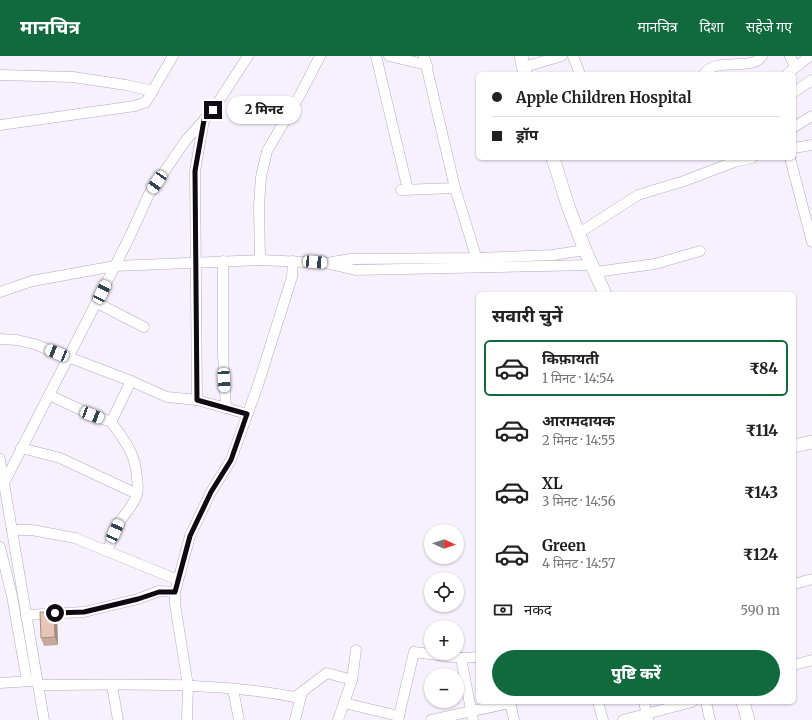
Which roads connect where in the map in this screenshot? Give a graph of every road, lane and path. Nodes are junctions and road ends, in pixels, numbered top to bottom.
1 (172, 56) edge
2 (248, 56) edge
3 (320, 56) edge
4 (376, 56) edge
5 (389, 56) edge
6 (562, 56) edge
7 (573, 56) edge
8 (762, 56) edge
9 (790, 56) edge
10 (810, 56) edge
11 (425, 60) edge
12 (528, 65) edge
13 (795, 67) junction
14 (579, 72) edge
15 (706, 72) edge
16 (789, 72) edge
17 (0, 75) edge
18 (812, 80) edge
19 (153, 91) junction
20 (796, 91) edge
21 (812, 116) edge
22 (204, 120) junction
23 (0, 125) edge
24 (796, 126) edge
25 (812, 145) edge
26 (796, 148) edge
27 (547, 160) edge
28 (554, 160) edge
29 (743, 160) edge
30 (791, 160) edge
31 (455, 188) junction
32 (579, 234) junction
33 (812, 241) edge
34 (581, 251) junction
35 (700, 251) dead end
36 (260, 260) junction
37 (223, 261) junction
38 (293, 261) junction
39 (197, 262) junction
40 (478, 263) junction
41 (115, 266) junction
42 (590, 267) junction
43 (0, 292) edge
44 (596, 292) edge
45 (604, 292) edge
46 (97, 303) junction
47 (144, 327) dead end
48 (0, 339) edge
49 (68, 357) junction
50 (131, 381) junction
51 (49, 395) junction
52 (197, 400) junction
53 (226, 408) junction
54 (247, 414) junction
55 (111, 422) junction
56 (812, 434) edge
57 (796, 438) edge
58 (812, 442) edge
59 (796, 446) edge
60 (21, 448) junction
61 (0, 459) edge
62 (2, 484) edge
63 (137, 494) junction
64 (12, 530) junction
65 (0, 547) edge
66 (107, 551) junction
67 (812, 579) edge
68 (178, 580) junction
69 (796, 583) edge
70 (175, 592) junction
71 (26, 615) junction
72 (356, 650) dead end
73 (424, 653) edge
74 (476, 657) edge
75 (464, 658) edge
76 (461, 660) edge
77 (812, 660) edge
78 (796, 664) edge
79 (352, 680) junction
80 (27, 681) junction
81 (0, 683) edge
82 (38, 683) junction
83 (112, 685) junction
84 (188, 686) junction
85 (232, 689) junction
86 (302, 692) junction
87 (344, 703) junction
88 (507, 704) edge
89 (510, 704) edge
90 (599, 704) edge
91 (645, 704) edge
92 (686, 704) edge
93 (706, 704) edge
94 (734, 704) edge
95 (744, 704) edge
96 (472, 716) edge
97 (648, 717) edge
98 (399, 718) edge
99 (44, 720) edge
100 (118, 720) edge
101 (187, 720) edge
102 (239, 720) edge
103 (295, 720) edge
104 (338, 720) edge
105 (431, 720) edge
106 (514, 720) edge
107 (603, 720) edge
108 (623, 720) edge
109 (710, 720) edge
110 (738, 720) edge
111 (748, 720) edge

1 - 19 street
2 - 22 street
3 - 36 street
4 - 31 street
5 - 11 street
6 - 12 street
7 - 14 street
8 - 15 street
9 - 13 street
10 - 13 street
11 - 31 street
13 - 16 street
17 - 19 street
18 - 20 street
19 - 23 street
21 - 24 street
22 - 39 street
22 - 41 street
25 - 26 street
27 - 34 main road
28 - 32 main road
29 - 32 street
30 - 33 street
31 - 40 street
32 - 34 main road
34 - 40 street
34 - 42 main road
35 - 42 street
36 - 37 street
36 - 38 street
37 - 39 street
37 - 53 street
38 - 40 street
38 - 54 street
39 - 41 street
39 - 52 street
40 - 42 street
41 - 43 street
41 - 46 street
42 - 44 main road
42 - 45 main road
46 - 47 street
46 - 49 street
48 - 49 street
49 - 50 street
49 - 51 street
50 - 52 street
50 - 55 street
51 - 55 street
51 - 60 street
52 - 53 street
53 - 54 street
54 - 68 street
55 - 63 street
56 - 57 main road
58 - 59 main road
60 - 62 street
60 - 63 street
61 - 62 street
62 - 64 street
63 - 66 street
64 - 66 street
64 - 71 street
65 - 80 street
66 - 68 street
67 - 69 street
68 - 70 street
70 - 71 street
70 - 84 street
71 - 82 street
72 - 79 street
73 - 98 street
74 - 75 street
76 - 96 street
77 - 78 street
79 - 86 street
79 - 87 street
80 - 81 street
80 - 82 street
82 - 83 street
82 - 99 street
83 - 84 street
83 - 100 street
84 - 85 street
84 - 101 street
85 - 86 street
85 - 102 street
86 - 103 street
87 - 98 street
87 - 104 street
88 - 96 street
89 - 106 street
90 - 107 street
91 - 97 street
92 - 97 street
93 - 109 street
94 - 110 main road
95 - 111 main road
96 - 105 street
97 - 108 street

